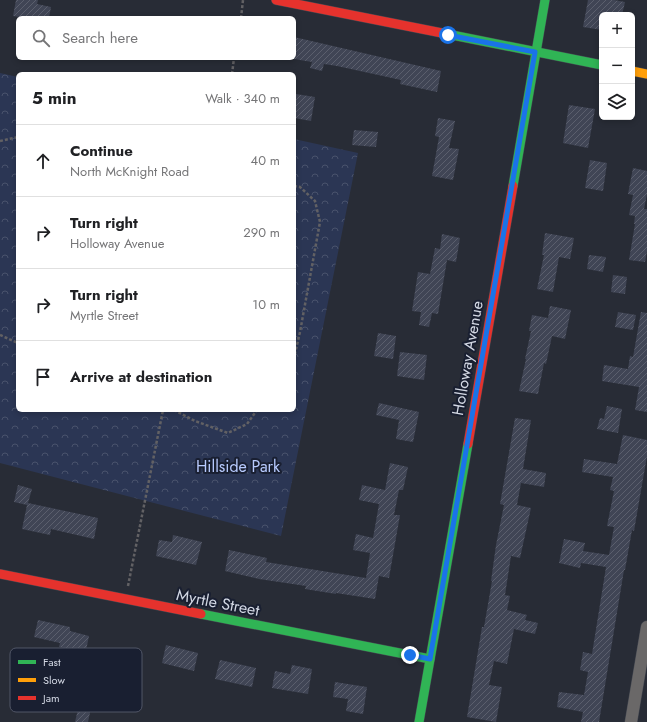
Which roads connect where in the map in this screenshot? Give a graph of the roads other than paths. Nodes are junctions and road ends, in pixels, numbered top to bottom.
1 (276, 0) edge
2 (545, 0) edge
3 (535, 52) junction
4 (599, 64) edge
5 (635, 72) edge
6 (647, 74) edge
7 (0, 574) edge
8 (647, 627) edge
9 (430, 659) junction
10 (419, 722) edge
11 (631, 722) edge

1 - 3 street
2 - 3 street, Holloway Avenue
3 - 4 street
3 - 9 street, Holloway Avenue
5 - 6 street
7 - 9 street, Myrtle Street
8 - 11 street
9 - 10 street, Holloway Avenue

